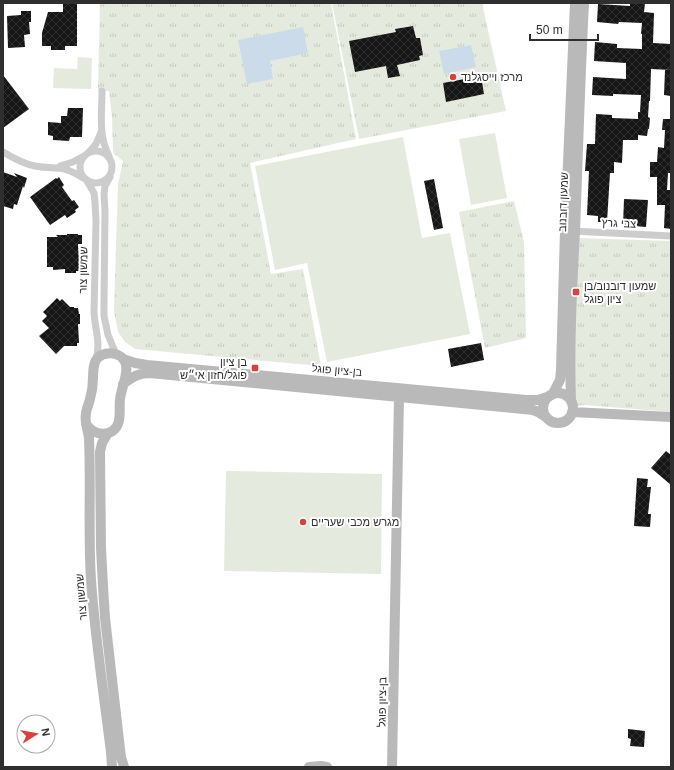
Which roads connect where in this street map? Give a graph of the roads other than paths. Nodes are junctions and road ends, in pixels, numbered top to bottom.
1 (575, 3) edge
2 (584, 3) edge
3 (102, 91) dead end
4 (101, 132) junction
5 (3, 152) edge
6 (86, 155) junction
7 (110, 158) junction
8 (55, 167) junction
9 (110, 177) junction
10 (85, 180) junction
11 (570, 231) junction
12 (671, 236) edge
13 (120, 356) junction
14 (96, 360) junction
15 (123, 384) junction
16 (551, 396) junction
17 (399, 397) junction
18 (572, 407) junction
19 (546, 416) junction
20 (671, 417) edge
21 (86, 424) junction
22 (108, 433) junction
23 (112, 767) edge
24 (124, 767) edge
25 (309, 767) edge
26 (327, 767) edge
27 (392, 767) edge

1 - 11 street, שמעון דובנוב
2 - 11 street, שמעון דובנוב
3 - 4 street
4 - 6 street
4 - 7 street
5 - 8 street
6 - 7 street
6 - 8 street
6 - 10 street
7 - 9 street
8 - 10 street
9 - 10 street
9 - 13 street, שמשון צור
10 - 14 street, שמשון צור
11 - 12 street, צבי גרץ
11 - 16 street, שמעון דובנוב
11 - 18 street, שמעון דובנוב
13 - 14 street
13 - 15 street, שמשון צור
13 - 16 street, בן-ציון פוגל
14 - 21 street, שמשון צור
15 - 17 street, בן-ציון פוגל
15 - 22 street, שמשון צור
16 - 18 street
16 - 19 street
17 - 19 street, בן-ציון פוגל
17 - 27 street, בן-ציון פוגל
18 - 19 street
18 - 20 street
21 - 22 street
21 - 23 street, שמשון צור
22 - 24 street, שמשון צור
25 - 26 street

